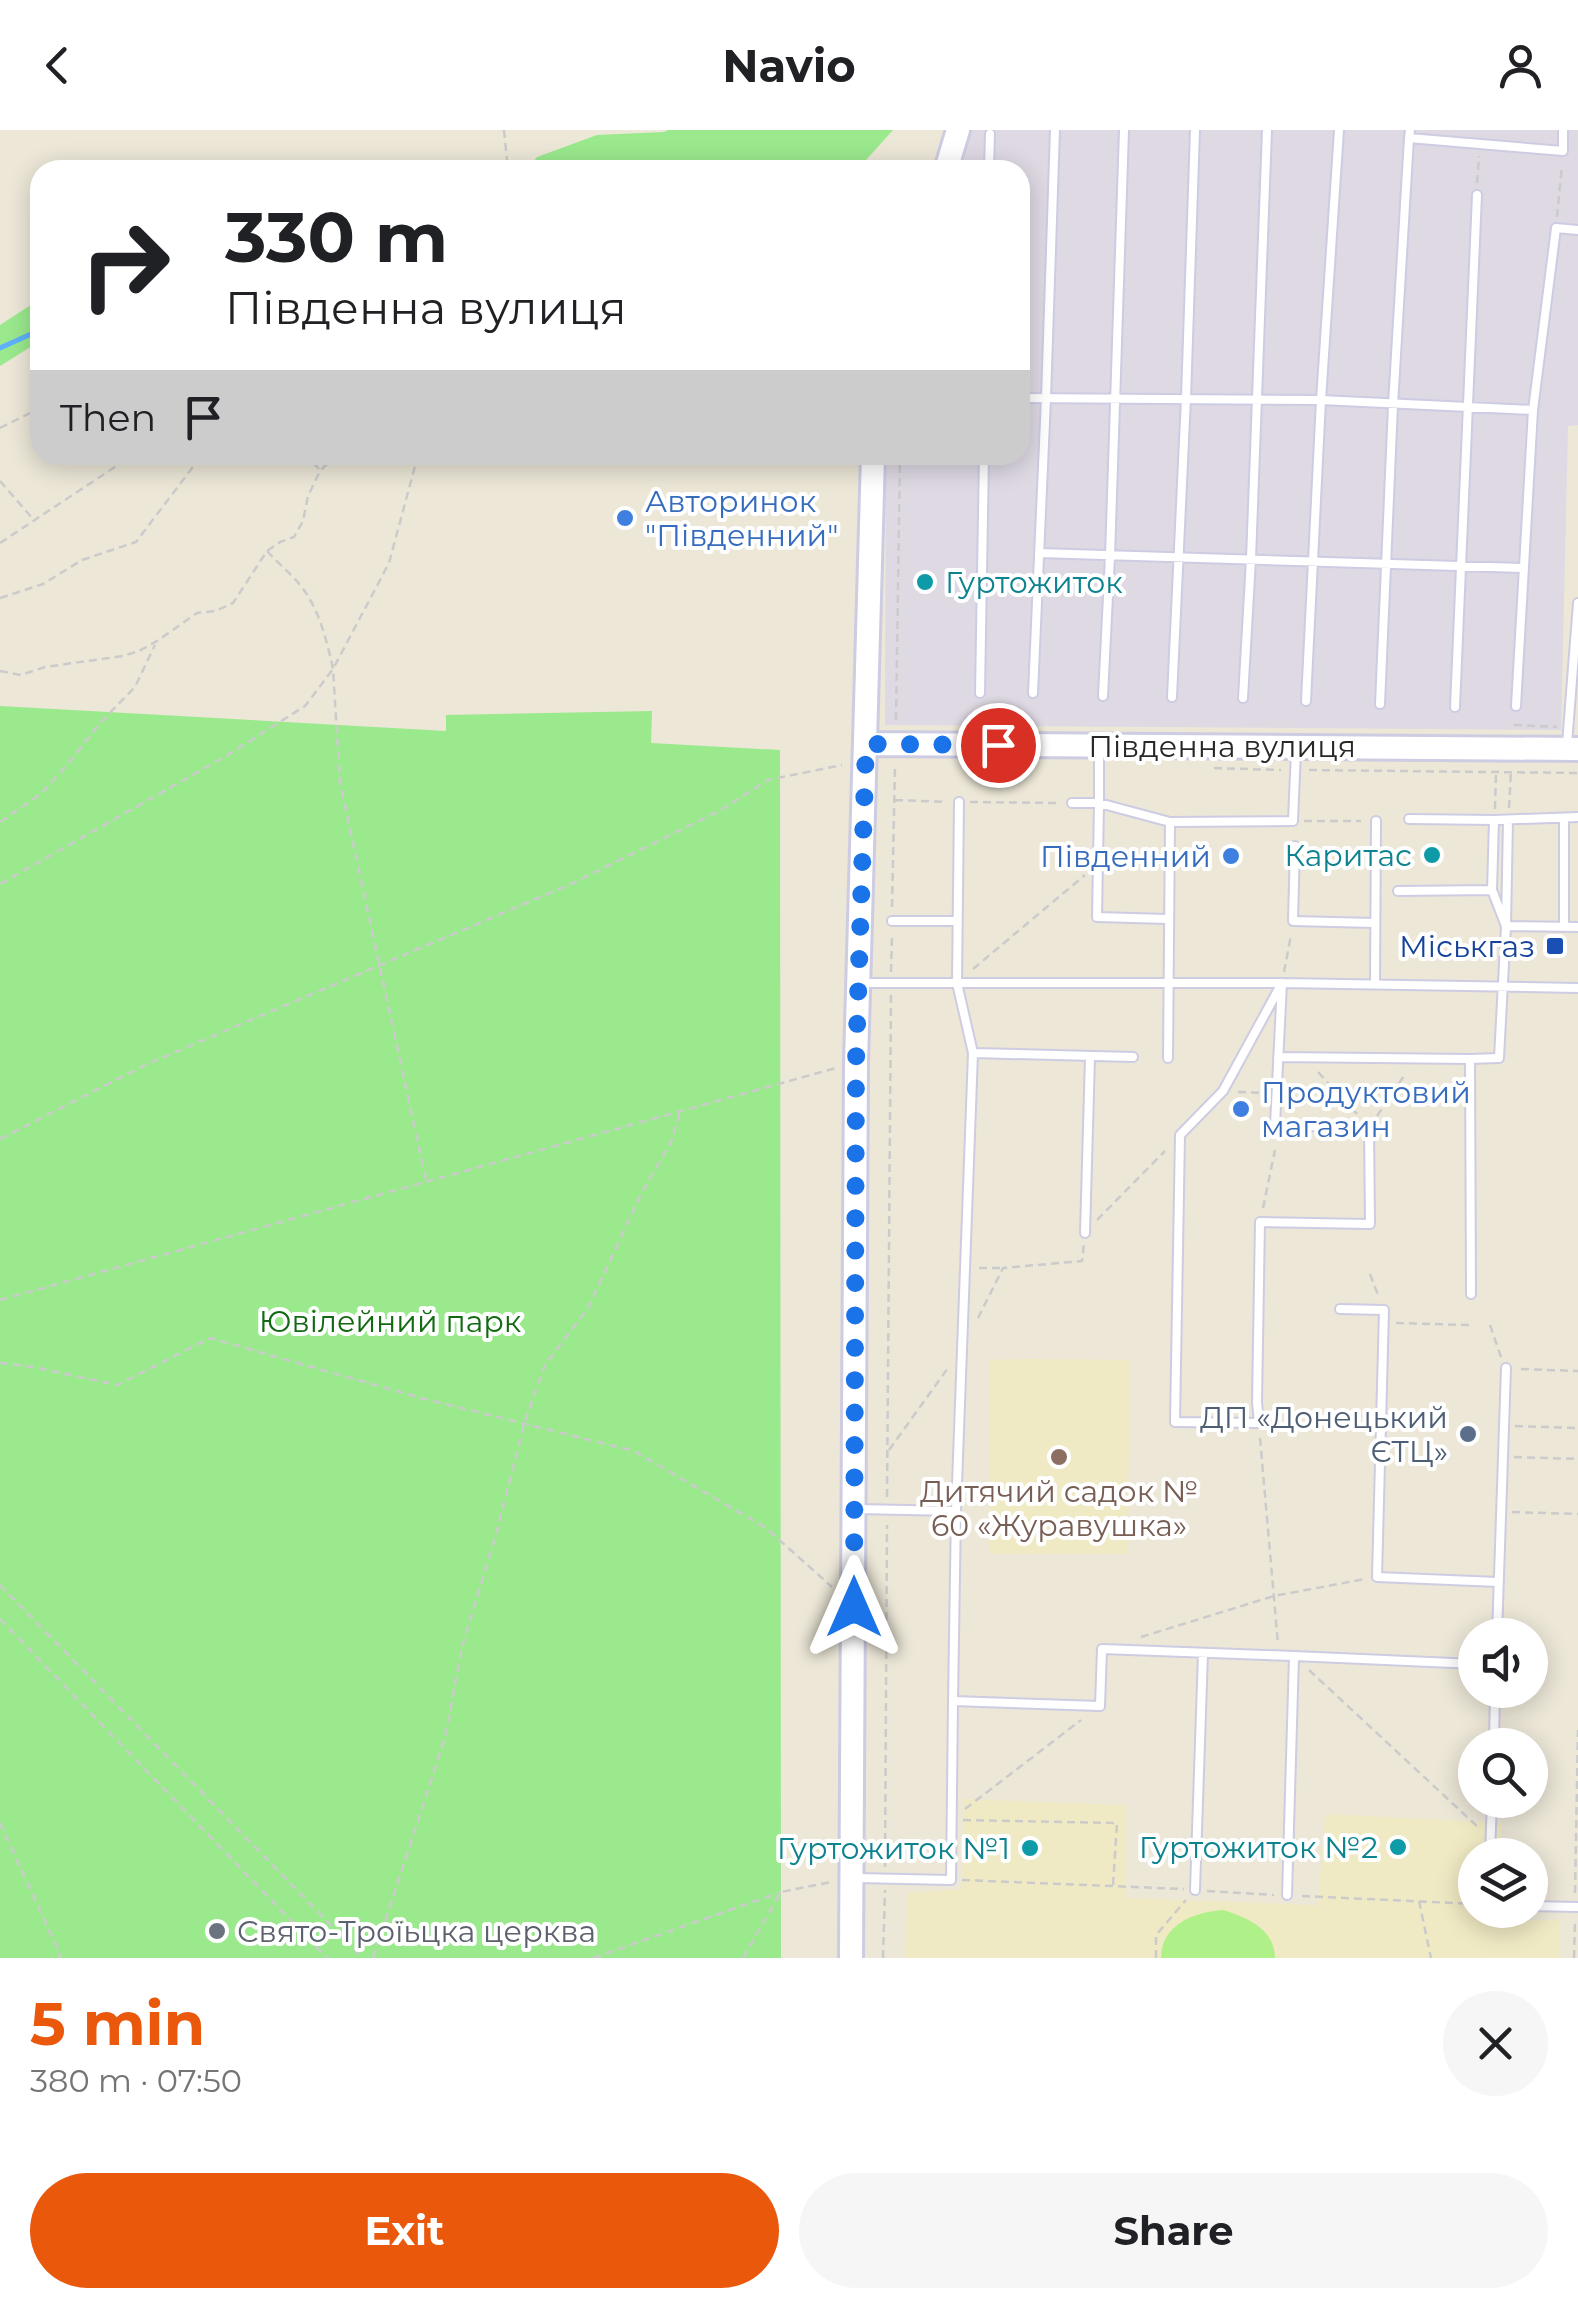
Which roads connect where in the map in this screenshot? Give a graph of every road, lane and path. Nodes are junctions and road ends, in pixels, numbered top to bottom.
1 (504, 130) edge
2 (958, 130) edge
3 (1055, 130) edge
4 (1124, 130) edge
5 (1195, 130) edge
6 (1267, 130) edge
7 (1340, 130) edge
8 (1563, 130) edge
9 (990, 134) dead end
10 (1410, 134) edge
11 (1480, 144) junction
12 (1563, 151) junction
13 (507, 160) edge
14 (949, 160) edge
15 (989, 160) edge
16 (1476, 195) joint
17 (1556, 228) junction
18 (1578, 230) edge
19 (1030, 398) edge
20 (1046, 398) junction
21 (1186, 398) junction
22 (1116, 399) junction
23 (1256, 400) junction
24 (1321, 400) junction
25 (1392, 405) junction
26 (1468, 408) junction
27 (1532, 410) junction
28 (30, 413) edge
29 (0, 428) edge
30 (118, 465) edge
31 (194, 465) edge
32 (315, 465) edge
33 (326, 465) edge
34 (415, 465) edge
35 (873, 465) edge
36 (900, 465) edge
37 (984, 465) edge
38 (320, 471) junction
39 (0, 482) edge
40 (34, 520) junction
41 (0, 543) edge
42 (267, 551) junction
43 (1040, 553) junction
44 (1110, 556) junction
45 (1180, 557) junction
46 (1251, 559) junction
47 (1314, 561) junction
48 (1386, 562) junction
49 (1461, 566) junction
50 (1523, 568) junction
51 (0, 598) edge
52 (1578, 603) edge
53 (157, 642) junction
54 (334, 669) junction
55 (0, 671) edge
56 (980, 693) dead end
57 (1034, 694) dead end
58 (1103, 696) dead end
59 (1172, 697) dead end
60 (1243, 698) dead end
61 (1306, 701) dead end
62 (1380, 704) dead end
63 (1456, 706) dead end
64 (1516, 706) dead end
65 (896, 720) dead end
66 (1514, 726) dead end
67 (1571, 742) edge
68 (1099, 746) junction
69 (866, 752) junction
70 (1296, 758) junction
71 (1496, 760) junction
72 (894, 761) dead end
73 (1216, 768) dead end
74 (1511, 772) junction
75 (1578, 773) edge
76 (894, 800) junction
77 (960, 802) junction
78 (1072, 803) joint
79 (1099, 804) junction
80 (1564, 818) junction
81 (1578, 818) edge
82 (1409, 819) dead end
83 (1494, 820) junction
84 (1508, 820) junction
85 (1293, 821) junction
86 (1376, 821) joint
87 (0, 822) edge
88 (1170, 822) junction
89 (1295, 846) dead end
90 (1098, 864) junction
91 (0, 884) edge
92 (1492, 890) junction
93 (1398, 891) dead end
94 (1168, 919) junction
95 (892, 921) junction
96 (957, 921) junction
97 (1294, 921) junction
98 (1374, 923) junction
99 (1506, 926) junction
100 (1564, 927) junction
101 (1578, 928) edge
102 (380, 964) junction
103 (891, 982) junction
104 (957, 983) junction
105 (1167, 983) junction
106 (1282, 983) junction
107 (858, 984) junction
108 (1375, 984) junction
109 (1503, 986) junction
110 (1578, 988) edge
111 (973, 1054) junction
112 (1090, 1056) junction
113 (1133, 1057) dead end
114 (1278, 1057) junction
115 (1168, 1058) dead end
116 (1305, 1058) junction
117 (1415, 1059) junction
118 (1470, 1059) junction
119 (856, 1062) junction
120 (1222, 1091) junction
121 (1277, 1093) junction
122 (680, 1112) junction
123 (1370, 1128) junction
124 (1180, 1134) junction
125 (0, 1138) edge
126 (1275, 1150) dead end
127 (427, 1182) junction
128 (1260, 1222) junction
129 (1086, 1233) junction
130 (965, 1268) junction
131 (1003, 1268) junction
132 (1370, 1274) dead end
133 (1471, 1294) dead end
134 (0, 1300) edge
135 (1340, 1309) dead end
136 (1384, 1310) junction
137 (978, 1316) dead end
138 (1384, 1322) junction
139 (1470, 1325) dead end
140 (1490, 1325) dead end
141 (962, 1348) junction
142 (0, 1363) edge
143 (1506, 1368) junction
144 (1578, 1370) edge
145 (1259, 1423) junction
146 (524, 1424) junction
147 (1504, 1425) junction
148 (1578, 1428) edge
149 (888, 1452) junction
150 (1503, 1457) junction
151 (1578, 1459) edge
152 (854, 1510) junction
153 (888, 1510) junction
154 (956, 1511) junction
155 (1501, 1512) junction
156 (1578, 1514) edge
157 (1376, 1577) junction
158 (1498, 1582) junction
159 (0, 1585) edge
160 (1274, 1596) junction
161 (854, 1607) junction
162 (1497, 1618) edge
163 (0, 1619) edge
164 (1140, 1637) dead end
165 (1202, 1652) junction
166 (1279, 1656) junction
167 (1294, 1656) junction
168 (1458, 1663) edge
169 (953, 1701) junction
170 (1100, 1706) junction
171 (1578, 1730) edge
172 (952, 1820) junction
173 (0, 1824) edge
174 (1490, 1838) edge
175 (852, 1878) junction
176 (885, 1879) junction
177 (951, 1880) junction
178 (1113, 1886) junction
179 (1195, 1890) junction
180 (781, 1892) junction
181 (1287, 1896) junction
182 (1419, 1901) junction
183 (1458, 1903) edge
184 (1548, 1906) edge
185 (1576, 1907) edge
186 (59, 1958) edge
187 (327, 1958) edge
188 (363, 1958) edge
189 (374, 1958) edge
190 (593, 1958) edge
191 (743, 1958) edge
192 (850, 1958) edge
193 (883, 1958) edge
194 (1156, 1958) edge
195 (1431, 1958) edge
196 (1574, 1958) edge

1 - 13 path
2 - 14 street
3 - 20 lane
4 - 22 lane
5 - 21 lane
6 - 23 lane
7 - 24 lane
8 - 12 lane
9 - 15 lane
10 - 11 lane
10 - 25 lane
11 - 12 lane
11 - 16 path
12 - 17 path
16 - 26 lane
17 - 18 lane
17 - 27 lane
19 - 20 lane
20 - 22 lane
20 - 43 lane
21 - 22 lane
21 - 23 lane
21 - 45 lane
22 - 44 lane
23 - 24 lane
23 - 46 lane
24 - 25 lane
24 - 47 lane
25 - 26 lane
25 - 48 lane
26 - 27 lane
26 - 49 lane
27 - 50 lane
28 - 29 path
30 - 40 path
31 - 51 path
32 - 38 path
33 - 38 path
34 - 54 path
35 - 69 street
36 - 65 path
37 - 56 lane
38 - 42 path
39 - 40 path
40 - 41 path
42 - 53 path
42 - 54 path
43 - 44 lane
43 - 57 lane
44 - 45 lane
44 - 58 lane
45 - 46 lane
45 - 59 lane
46 - 47 lane
46 - 60 lane
47 - 48 lane
47 - 61 lane
48 - 49 lane
48 - 62 lane
49 - 50 lane
49 - 63 lane
50 - 64 lane
52 - 67 lane
53 - 55 path
53 - 87 path
54 - 91 path
54 - 102 path
66 - 67 path
67 - 71 street, Південна вулиця
68 - 69 street, Південна вулиця
68 - 70 street, Південна вулиця
68 - 79 lane
69 - 102 path
69 - 107 street
70 - 71 street, Південна вулиця
70 - 71 path
70 - 73 path
70 - 85 lane
71 - 74 path
71 - 83 path
72 - 76 path
74 - 75 path
74 - 84 path
76 - 77 path
76 - 95 path
77 - 78 path
77 - 96 lane
78 - 79 lane
79 - 88 lane
79 - 90 lane
80 - 81 lane
80 - 84 lane
80 - 100 lane
82 - 83 lane
83 - 84 lane
83 - 92 lane
84 - 99 lane
85 - 86 path
85 - 88 lane
86 - 98 lane
88 - 94 lane
89 - 97 lane
90 - 94 lane
90 - 104 path
92 - 93 lane
92 - 99 lane
94 - 105 lane
95 - 96 lane
95 - 103 path
96 - 104 lane
97 - 98 lane
97 - 106 path
98 - 108 lane
99 - 100 lane
99 - 109 lane
100 - 101 lane
102 - 125 path
102 - 127 path
103 - 104 lane
103 - 107 lane
103 - 149 path
104 - 105 lane
104 - 111 lane
105 - 106 lane
105 - 115 lane
106 - 108 lane
106 - 114 lane
106 - 120 lane
107 - 119 street
108 - 109 lane
109 - 110 lane
109 - 118 lane
111 - 112 lane
111 - 130 lane
112 - 113 lane
112 - 129 lane
114 - 116 lane
114 - 121 lane
116 - 117 lane
116 - 123 path
117 - 118 lane
117 - 123 path
118 - 133 lane
119 - 122 path
119 - 152 street
120 - 121 path
120 - 124 lane
121 - 123 lane
122 - 127 path
122 - 146 path
123 - 128 lane
124 - 129 path
124 - 145 lane
126 - 128 path
127 - 134 path
128 - 145 lane
129 - 131 path
130 - 131 path
130 - 141 lane
131 - 137 path
132 - 136 path
135 - 136 lane
136 - 138 lane
138 - 139 path
138 - 157 lane
140 - 143 path
141 - 149 path
141 - 154 lane
142 - 146 path
143 - 144 path
143 - 147 lane
145 - 160 path
146 - 161 path
146 - 189 path
147 - 148 path
147 - 150 lane
149 - 153 path
150 - 151 path
150 - 155 lane
152 - 153 lane
152 - 161 street
153 - 154 lane
153 - 176 path
154 - 169 lane
155 - 156 path
155 - 158 lane
157 - 158 lane
157 - 160 path
158 - 162 lane
159 - 188 path
160 - 164 path
160 - 166 path
161 - 175 street
163 - 187 path
165 - 166 lane
165 - 170 lane
165 - 179 lane
166 - 167 lane
167 - 168 lane
167 - 174 path
167 - 181 lane
169 - 170 lane
169 - 172 lane
170 - 172 path
171 - 185 path
172 - 177 lane
172 - 178 path
173 - 186 path
175 - 176 lane
175 - 180 path
175 - 192 street
176 - 177 lane
176 - 193 path
177 - 178 path
178 - 179 path
179 - 181 path
179 - 194 path
180 - 190 path
180 - 191 path
181 - 182 path
182 - 183 path
182 - 195 path
184 - 185 lane
185 - 196 path

